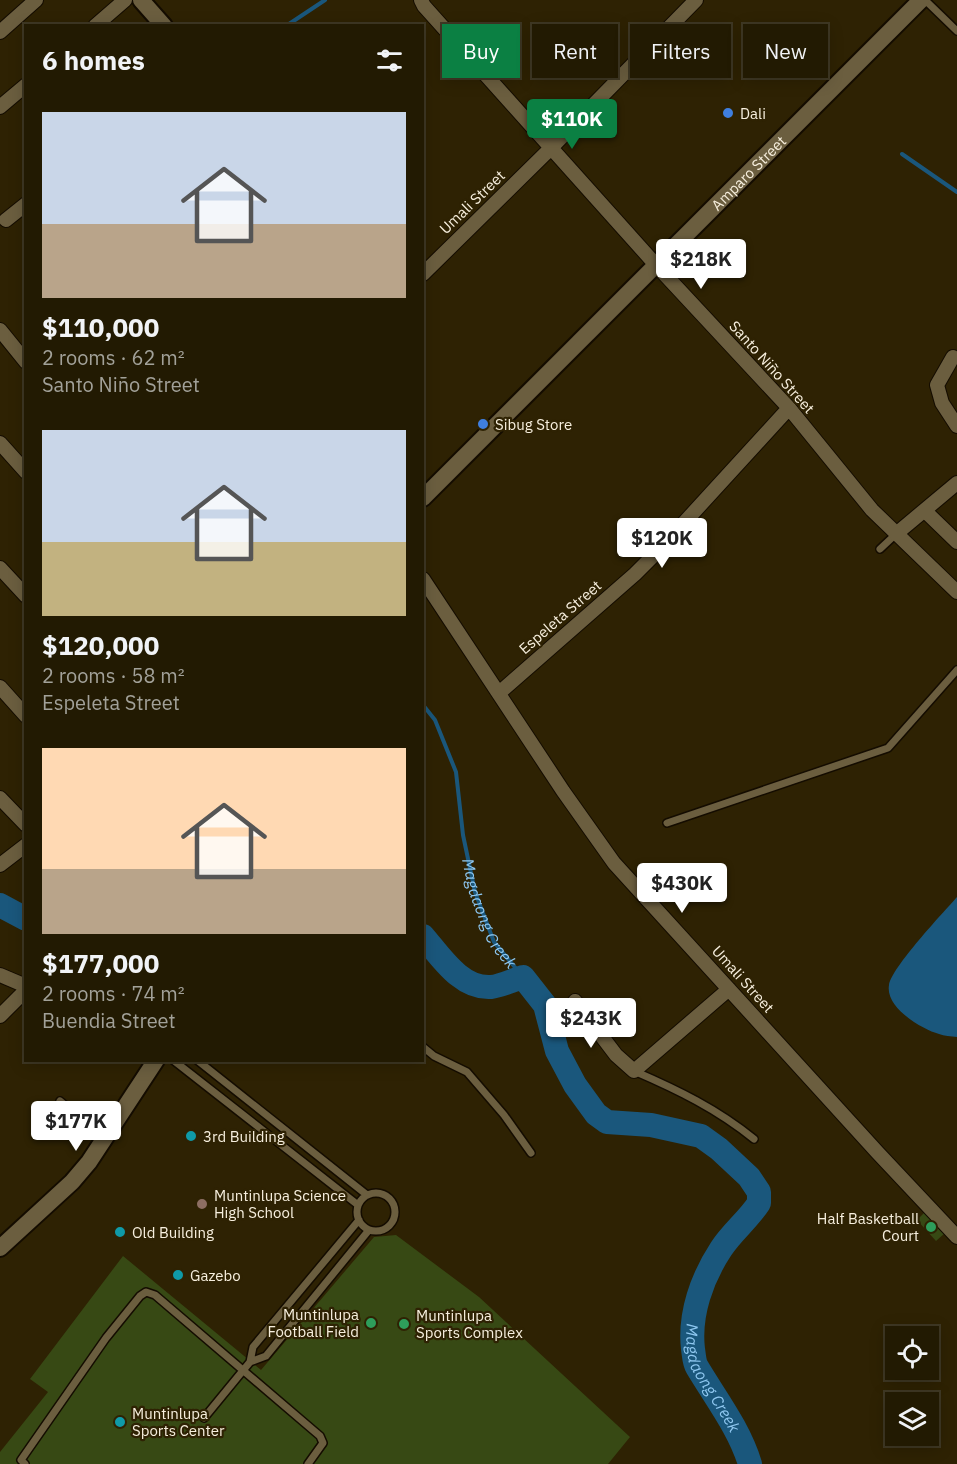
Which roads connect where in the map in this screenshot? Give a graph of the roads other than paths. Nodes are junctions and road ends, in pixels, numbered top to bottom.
1 (36, 0) edge
2 (125, 0) edge
3 (141, 0) edge
4 (421, 0) edge
5 (696, 0) edge
6 (923, 0) edge
7 (97, 24) edge
8 (162, 24) edge
9 (957, 31) edge
10 (0, 32) edge
11 (24, 87) edge
12 (0, 107) edge
13 (551, 148) junction
14 (24, 206) edge
15 (6, 220) dead end
16 (656, 265) junction
17 (424, 273) edge
18 (0, 330) edge
19 (953, 357) dead end
20 (24, 360) edge
21 (789, 408) junction
22 (957, 426) edge
23 (0, 443) edge
24 (24, 470) edge
25 (957, 483) edge
26 (424, 497) edge
27 (925, 511) junction
28 (897, 534) junction
29 (957, 542) edge
30 (880, 549) dead end
31 (0, 568) edge
32 (424, 580) edge
33 (957, 592) edge
34 (24, 594) edge
35 (957, 670) edge
36 (0, 687) edge
37 (499, 693) junction
38 (24, 714) edge
39 (0, 798) edge
40 (667, 822) dead end
41 (24, 823) edge
42 (24, 847) edge
43 (0, 865) edge
44 (0, 975) edge
45 (24, 987) edge
46 (729, 989) junction
47 (24, 990) edge
48 (575, 1001) dead end
49 (0, 1016) edge
50 (424, 1048) edge
51 (155, 1062) edge
52 (175, 1062) edge
53 (199, 1062) edge
54 (634, 1071) junction
55 (60, 1101) dead end
56 (269, 1118) junction
57 (261, 1129) junction
58 (754, 1139) dead end
59 (106, 1140) junction
60 (306, 1148) junction
61 (531, 1153) dead end
62 (296, 1156) junction
63 (367, 1195) junction
64 (358, 1205) junction
65 (359, 1220) junction
66 (369, 1230) junction
67 (957, 1237) edge
68 (0, 1248) edge
69 (250, 1362) junction
70 (243, 1370) junction
71 (204, 1418) dead end
72 (21, 1463) edge
73 (308, 1464) edge

1 - 10 street
2 - 7 street
3 - 8 street
4 - 13 street, Santo Niño Street
5 - 13 street, Umali Street
6 - 9 lane
6 - 16 street, Amparo Street
11 - 12 street
13 - 16 street, Santo Niño Street
13 - 17 street, Umali Street
14 - 15 street
16 - 21 street, Santo Niño Street
16 - 26 street, Amparo Street
18 - 20 street
19 - 22 street
21 - 28 street, Santo Niño Street
21 - 37 street, Espeleta Street
23 - 24 street
25 - 27 street
27 - 28 street
27 - 29 street
28 - 30 lane
28 - 33 street, Santo Niño Street
31 - 34 street
32 - 37 street, Umali Street
35 - 40 lane
36 - 38 street
37 - 46 street, Umali Street
39 - 41 street
42 - 43 street
44 - 45 street
46 - 54 street
46 - 67 street, Umali Street
47 - 49 street
48 - 54 street
50 - 61 lane
51 - 59 street
52 - 57 lane
53 - 56 lane
54 - 58 lane
55 - 59 lane
56 - 57 lane
56 - 60 lane
57 - 62 lane
59 - 68 street
60 - 62 lane
60 - 63 lane
62 - 64 lane
63 - 64 lane
63 - 66 lane
64 - 65 lane
65 - 66 lane
65 - 69 lane
66 - 69 lane
69 - 70 lane
70 - 71 lane
70 - 72 lane
70 - 73 lane

